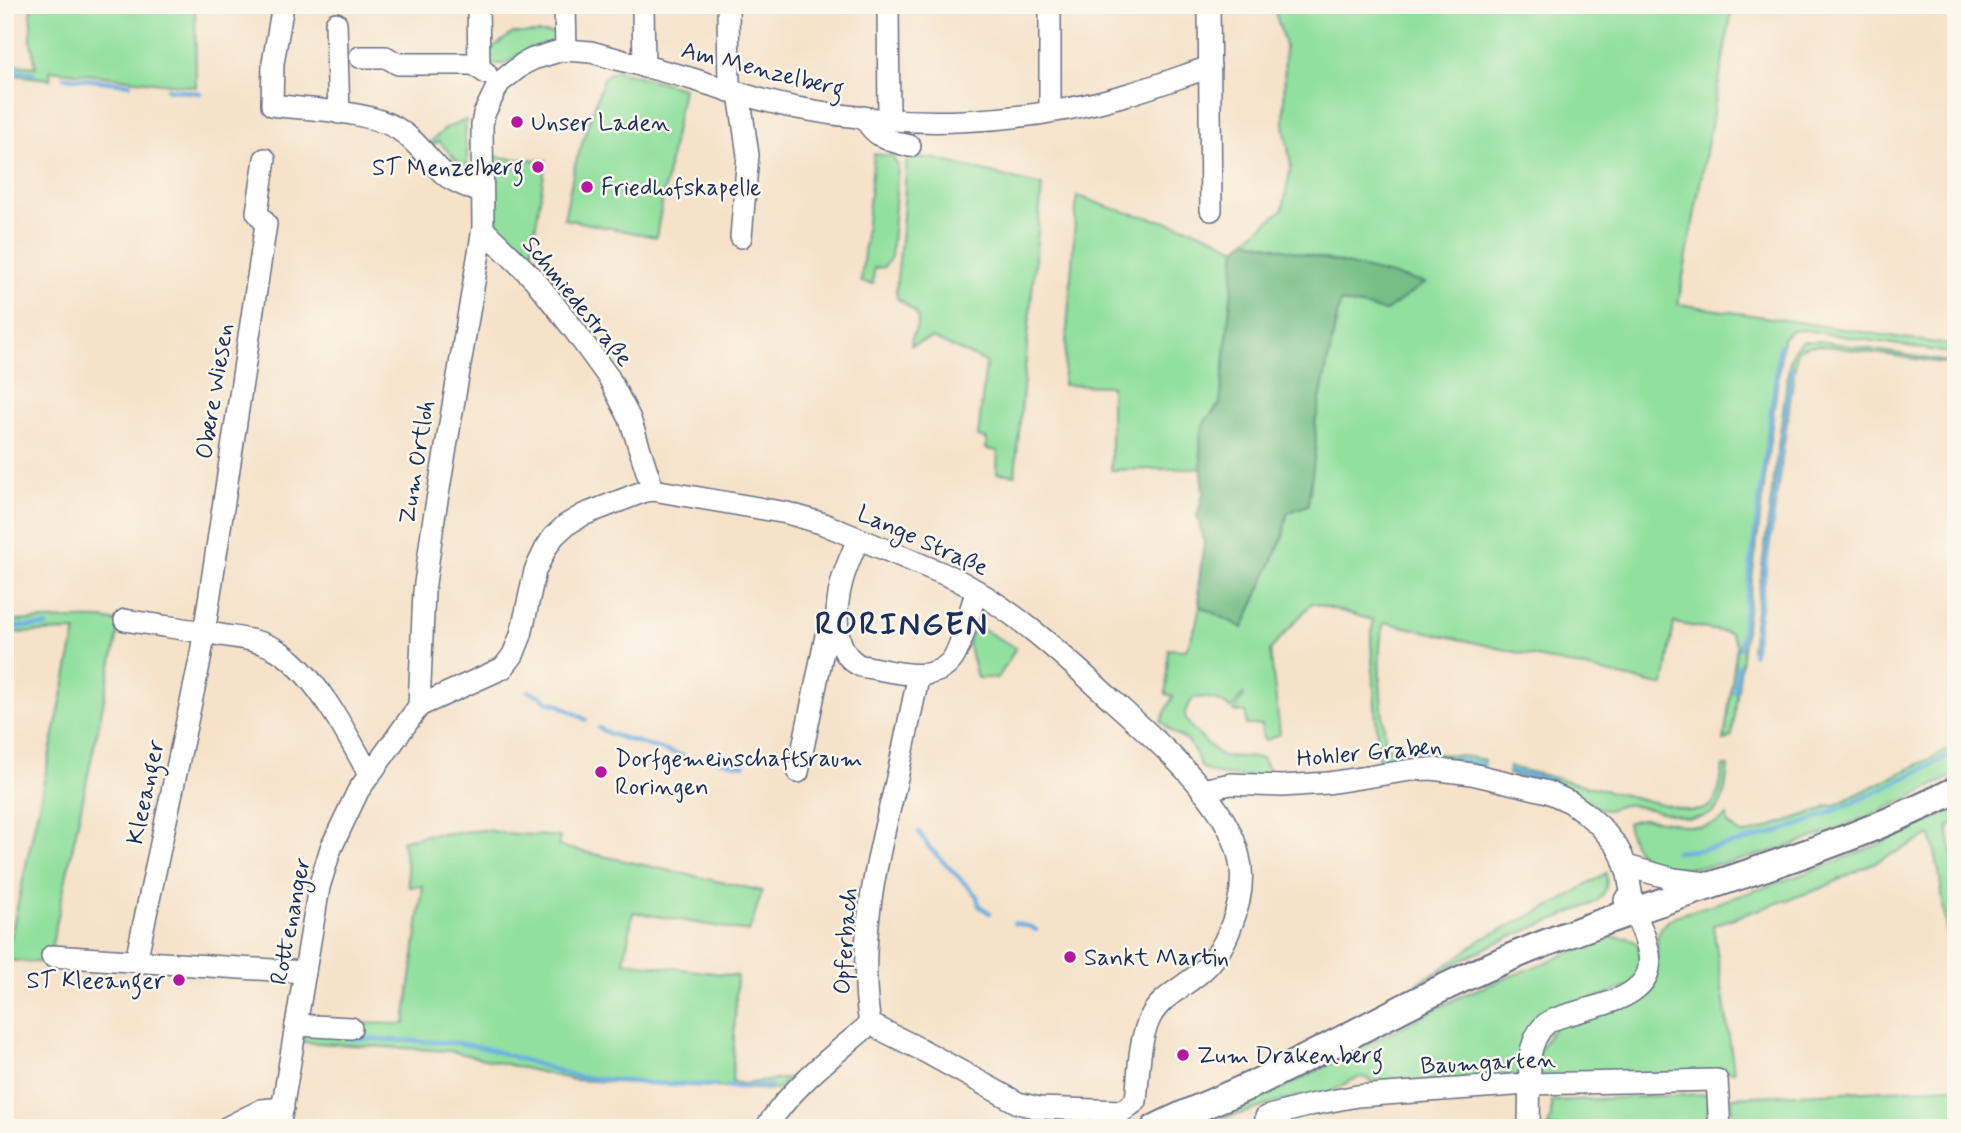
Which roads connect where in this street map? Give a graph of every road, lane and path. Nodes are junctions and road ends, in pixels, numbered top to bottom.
1 (283, 5) edge
2 (478, 5) edge
3 (565, 5) edge
4 (643, 5) edge
5 (728, 5) edge
6 (888, 5) edge
7 (1050, 5) edge
8 (1209, 5) edge
9 (336, 23) dead end
10 (566, 50) junction
11 (360, 57) dead end
12 (479, 64) junction
13 (644, 66) junction
14 (1210, 66) junction
15 (499, 83) junction
16 (734, 92) junction
17 (1050, 111) junction
18 (339, 113) junction
19 (864, 117) junction
20 (889, 119) junction
21 (910, 146) dead end
22 (265, 159) dead end
23 (482, 193) junction
24 (1211, 210) dead end
25 (483, 229) junction
26 (741, 237) dead end
27 (653, 490) junction
28 (858, 540) junction
29 (977, 591) junction
30 (838, 618) junction
31 (125, 620) dead end
32 (204, 632) junction
33 (919, 675) junction
34 (419, 706) junction
35 (799, 772) dead end
36 (369, 774) junction
37 (1202, 790) junction
38 (1956, 790) edge
39 (1608, 836) junction
40 (1626, 866) junction
41 (1720, 884) junction
42 (1634, 911) junction
43 (52, 956) dead end
44 (136, 961) junction
45 (305, 972) junction
46 (870, 1024) junction
47 (296, 1026) junction
48 (351, 1028) dead end
49 (1528, 1084) junction
50 (1123, 1111) joint
51 (1266, 1117) dead end
52 (281, 1118) edge
53 (226, 1128) edge
54 (766, 1128) edge
55 (1155, 1128) edge
56 (1528, 1128) edge
57 (1720, 1128) edge

1 - 18 street
2 - 12 street
3 - 10 street
4 - 13 street
5 - 16 street
6 - 20 street
7 - 17 street
8 - 14 street
9 - 18 street
10 - 13 street, Am Menzelberg
10 - 15 street, Am Menzelberg
11 - 12 street
12 - 15 street
13 - 16 street, Am Menzelberg
14 - 17 street, Am Menzelberg
14 - 24 street
15 - 23 street, Am Menzelberg
16 - 19 street, Am Menzelberg
16 - 26 street
17 - 20 street, Am Menzelberg
18 - 23 street
19 - 20 street, Am Menzelberg
19 - 21 street
22 - 32 street, Obere Wiesen
23 - 25 street, Am Menzelberg
25 - 27 street, Schmiedestraße
25 - 34 street, Zum Ortloh
27 - 28 street, Lange Straße
27 - 34 street, Lange Straße
28 - 29 street, Lange Straße
28 - 30 street
29 - 33 street
29 - 37 street, Lange Straße
30 - 33 street
30 - 35 street
31 - 32 street
32 - 36 street
32 - 44 street, Kleeanger
33 - 46 street, Opferbach
34 - 36 street, Rottenanger
36 - 45 street, Rottenanger
37 - 39 street, Hohler Graben
37 - 50 street, Lange Straße
38 - 41 main road
39 - 40 street, Hohler Graben
39 - 42 street, Hohler Graben
40 - 41 street
40 - 42 street, Hohler Graben
41 - 42 main road
42 - 49 street, Hohler Graben
42 - 55 main road
43 - 44 street
44 - 45 street
45 - 47 street, Rottenanger
46 - 50 street, Opferbach
46 - 54 street
47 - 48 street
47 - 52 street, Rottenanger
49 - 51 street, Baumgarten
49 - 56 street, Hohler Graben
49 - 57 street, Baumgarten
52 - 53 street

